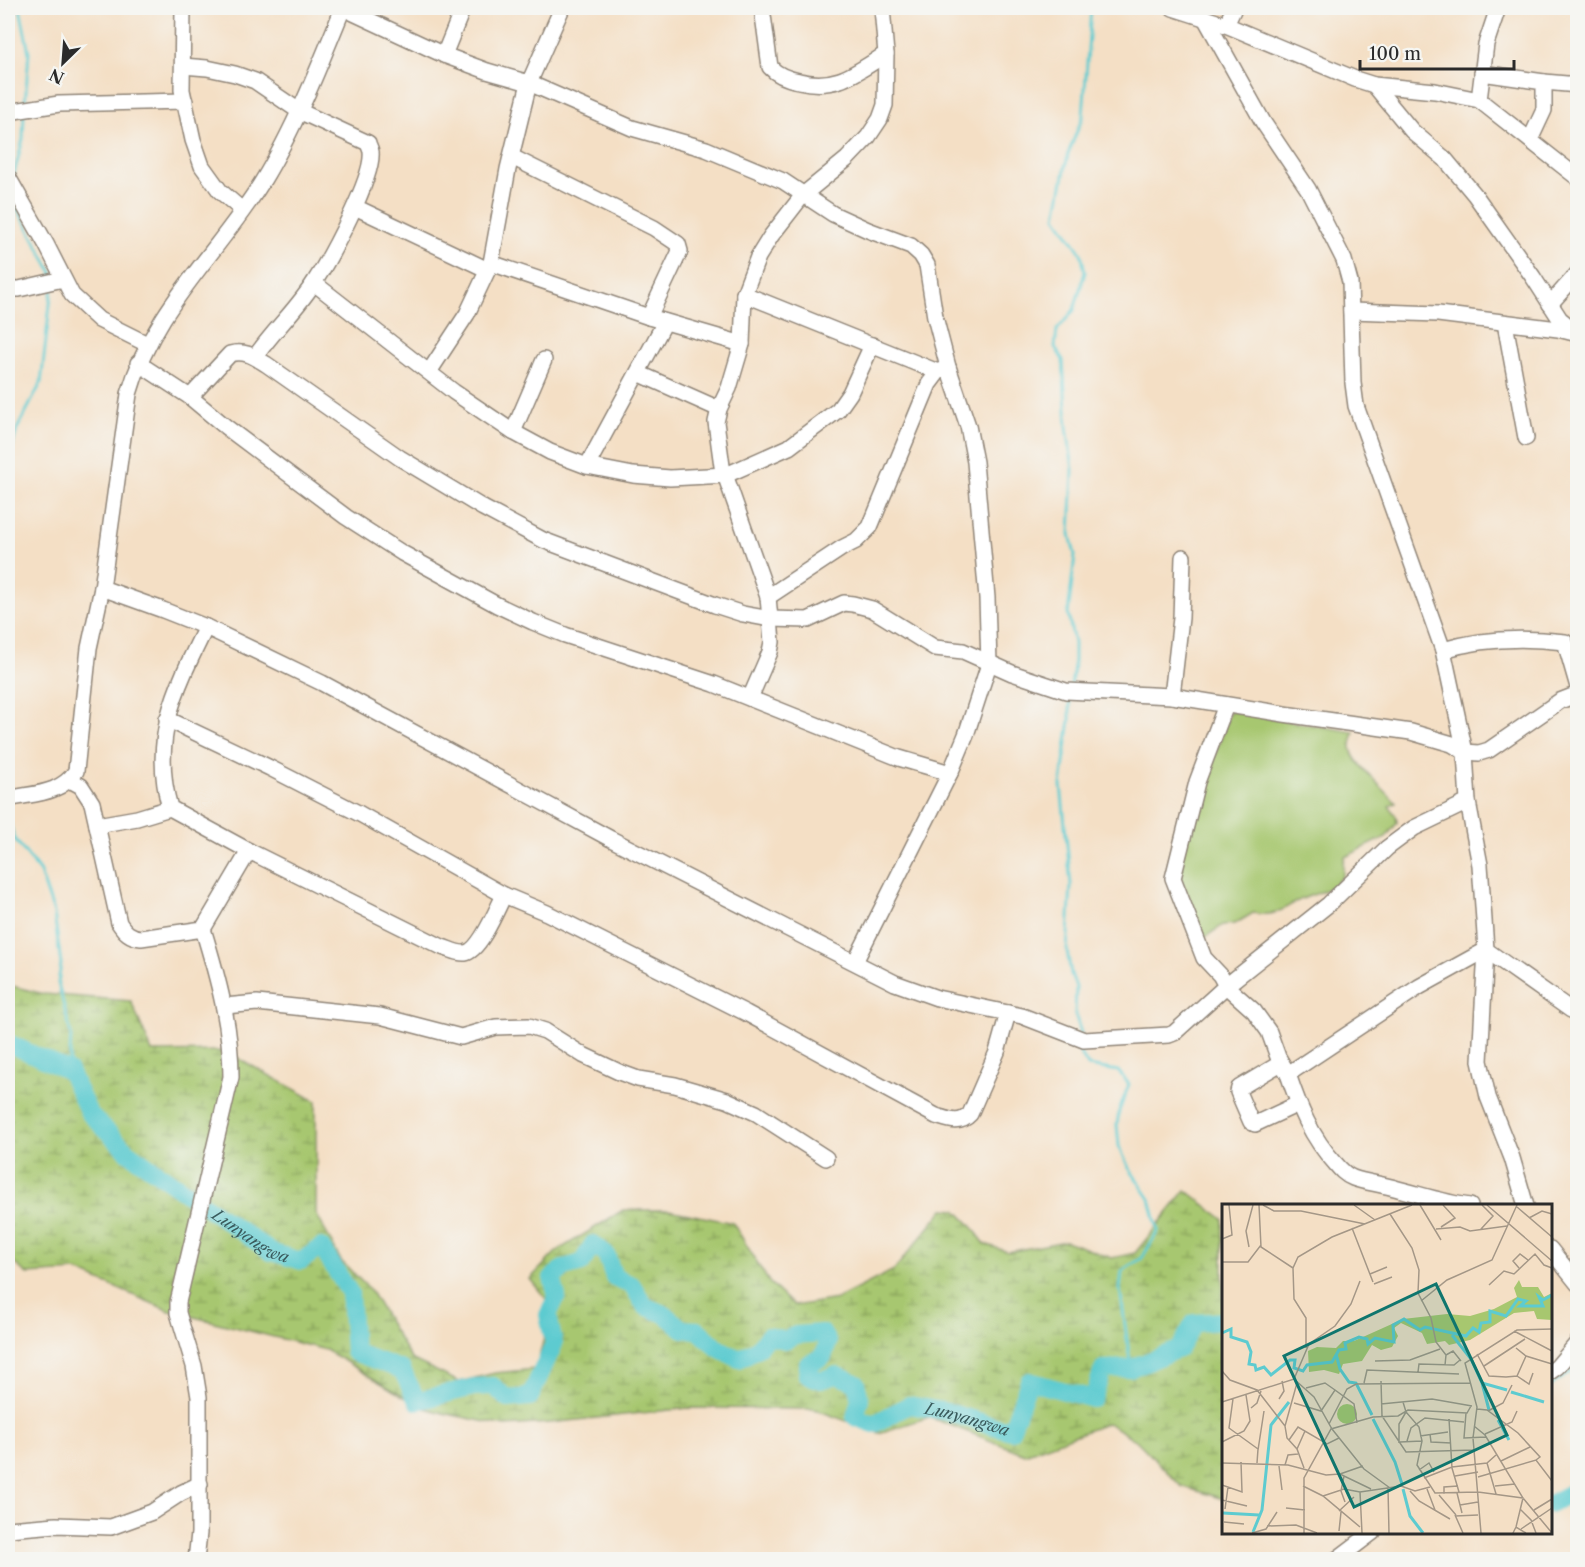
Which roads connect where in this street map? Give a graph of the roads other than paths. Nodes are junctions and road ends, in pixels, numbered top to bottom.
1 (183, 8) edge
2 (343, 8) edge
3 (463, 8) edge
4 (562, 8) edge
5 (762, 8) edge
6 (882, 8) edge
7 (1173, 8) edge
8 (1234, 8) edge
9 (1498, 8) edge
10 (1206, 18) junction
11 (1226, 25) junction
12 (886, 54) junction
13 (444, 55) junction
14 (183, 66) junction
15 (1482, 73) junction
16 (529, 82) junction
17 (1544, 82) junction
18 (1374, 85) junction
19 (1578, 85) edge
20 (1479, 100) junction
21 (185, 101) junction
22 (299, 111) junction
23 (8, 112) edge
24 (1530, 140) junction
25 (512, 157) junction
26 (8, 177) edge
27 (1578, 178) edge
28 (803, 195) junction
29 (355, 207) junction
30 (242, 210) junction
31 (490, 267) junction
32 (1578, 273) edge
33 (63, 279) junction
34 (314, 283) junction
35 (8, 289) edge
36 (744, 294) junction
37 (1550, 304) junction
38 (1350, 311) junction
39 (649, 317) junction
40 (665, 322) junction
41 (1505, 323) junction
42 (1576, 333) edge
43 (147, 344) junction
44 (742, 344) junction
45 (872, 345) junction
46 (255, 357) junction
47 (544, 360) dead end
48 (138, 363) junction
49 (943, 369) junction
50 (429, 372) junction
51 (638, 373) junction
52 (190, 397) junction
53 (719, 409) junction
54 (513, 432) junction
55 (1526, 438) dead end
56 (587, 466) junction
57 (726, 475) junction
58 (1183, 557) dead end
59 (102, 588) junction
60 (768, 597) junction
61 (770, 619) junction
62 (206, 627) junction
63 (1443, 650) junction
64 (989, 664) junction
65 (1578, 687) edge
66 (1578, 694) edge
67 (1172, 696) junction
68 (750, 698) junction
69 (1226, 705) junction
70 (167, 719) junction
71 (1465, 752) junction
72 (950, 773) junction
73 (70, 780) junction
74 (8, 799) edge
75 (1468, 802) junction
76 (170, 808) junction
77 (97, 825) junction
78 (249, 851) junction
79 (504, 894) junction
80 (203, 929) junction
81 (1486, 950) junction
82 (855, 962) junction
83 (1226, 986) junction
84 (225, 1006) junction
85 (1578, 1010) edge
86 (1008, 1013) junction
87 (1285, 1069) junction
88 (1298, 1104) junction
89 (826, 1158) dead end
90 (1450, 1204) edge
91 (1521, 1204) edge
92 (1552, 1250) edge
93 (1577, 1283) edge
94 (1578, 1342) edge
95 (1552, 1371) edge
96 (200, 1484) junction
97 (8, 1529) edge
98 (1369, 1536) edge
99 (196, 1560) edge
100 (1336, 1560) edge
101 (1356, 1560) edge

1 - 14 street
2 - 13 street
2 - 22 street
3 - 13 street
4 - 16 street
5 - 12 street
6 - 12 street
7 - 10 street
8 - 11 street
9 - 15 street
10 - 11 street
10 - 38 street
11 - 18 street
12 - 28 street
13 - 16 street
14 - 21 street
14 - 22 street
15 - 17 street
15 - 20 street
16 - 25 street
16 - 28 street
17 - 19 street
17 - 24 street
18 - 20 street
18 - 37 street
20 - 24 street
21 - 23 street
21 - 30 street
22 - 29 street
22 - 30 street
24 - 27 street
25 - 31 street
25 - 39 street
26 - 33 street
28 - 36 street
28 - 49 street
29 - 31 street
29 - 34 street
30 - 43 street
31 - 39 street
31 - 50 street
32 - 37 street
33 - 35 street
33 - 43 street
34 - 46 street
34 - 50 street
36 - 44 street
36 - 45 street
37 - 42 street
38 - 41 street
38 - 63 street
39 - 40 street
40 - 44 street
40 - 51 street
41 - 42 street
41 - 55 street
43 - 48 street
44 - 53 street
45 - 49 street
45 - 57 street
46 - 52 street
46 - 61 street
47 - 54 street
48 - 52 street
48 - 59 street
49 - 60 street
49 - 64 street
50 - 54 street
51 - 53 street
51 - 56 street
52 - 68 street
53 - 57 street
54 - 56 street
56 - 57 street
57 - 60 street
58 - 67 street
59 - 62 street
59 - 73 street
60 - 61 street
61 - 64 street
61 - 68 street
62 - 70 street
62 - 82 street
63 - 65 street
63 - 71 street
64 - 67 street
64 - 72 street
66 - 71 street
67 - 69 street
68 - 72 street
69 - 71 street
69 - 83 street
70 - 76 street
70 - 79 street
71 - 75 street
72 - 82 street
73 - 74 street
73 - 77 street
75 - 81 street
75 - 83 street
76 - 77 street
76 - 78 street
77 - 80 street
78 - 79 street
78 - 80 street
79 - 86 street
80 - 84 street
81 - 85 street
81 - 87 street
81 - 91 street
82 - 86 street
83 - 86 street
83 - 87 street
84 - 89 street
84 - 96 street
87 - 88 street
87 - 88 street
88 - 90 street
92 - 93 street
94 - 95 street
96 - 97 street
96 - 99 street
98 - 100 street
98 - 101 street

